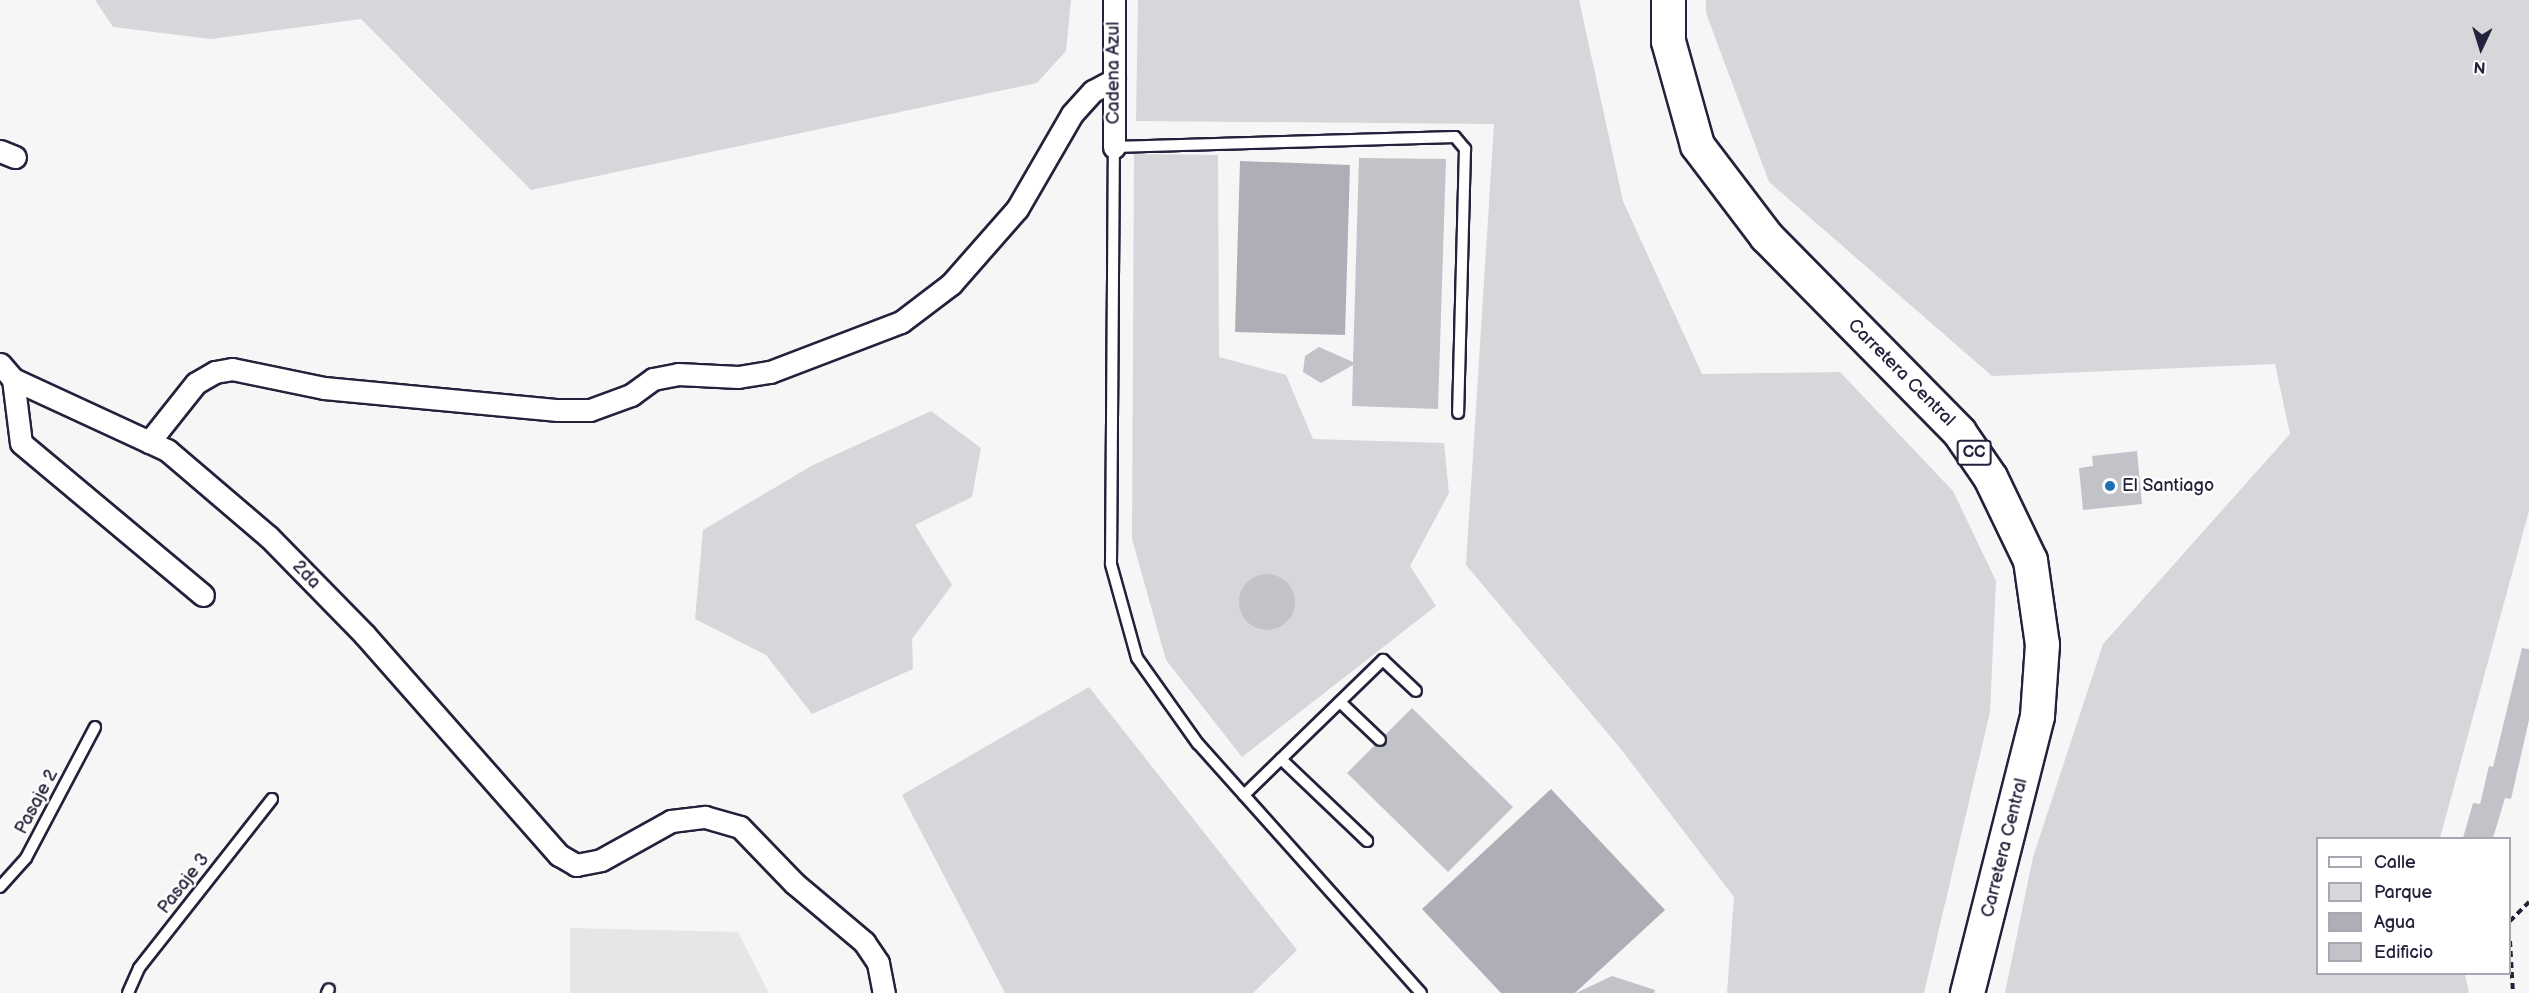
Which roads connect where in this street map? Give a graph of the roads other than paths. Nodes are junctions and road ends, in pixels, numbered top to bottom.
1 (1114, 0) edge
2 (1668, 0) edge
3 (1114, 80) junction
4 (1114, 147) junction
5 (7, 371) edge
6 (1458, 413) dead end
7 (149, 442) junction
8 (203, 595) dead end
9 (1416, 691) dead end
10 (1340, 702) junction
11 (95, 728) dead end
12 (1380, 740) dead end
13 (1281, 759) junction
14 (1244, 795) junction
15 (272, 798) dead end
16 (1367, 842) dead end
17 (0, 887) edge
18 (128, 993) edge
19 (884, 993) edge
20 (1421, 993) edge
21 (1967, 993) edge

1 - 3 street, Cadena Azul
2 - 21 main road, Carretera Central / CC
3 - 4 street, Cadena Azul
3 - 7 street
4 - 6 lane
4 - 14 lane
5 - 7 street, 2da
5 - 8 street
7 - 19 street, 2da
9 - 10 lane
10 - 12 lane
10 - 13 lane
11 - 17 lane, Pasaje 2
13 - 14 lane
13 - 16 lane
14 - 20 lane
15 - 18 lane, Pasaje 3

